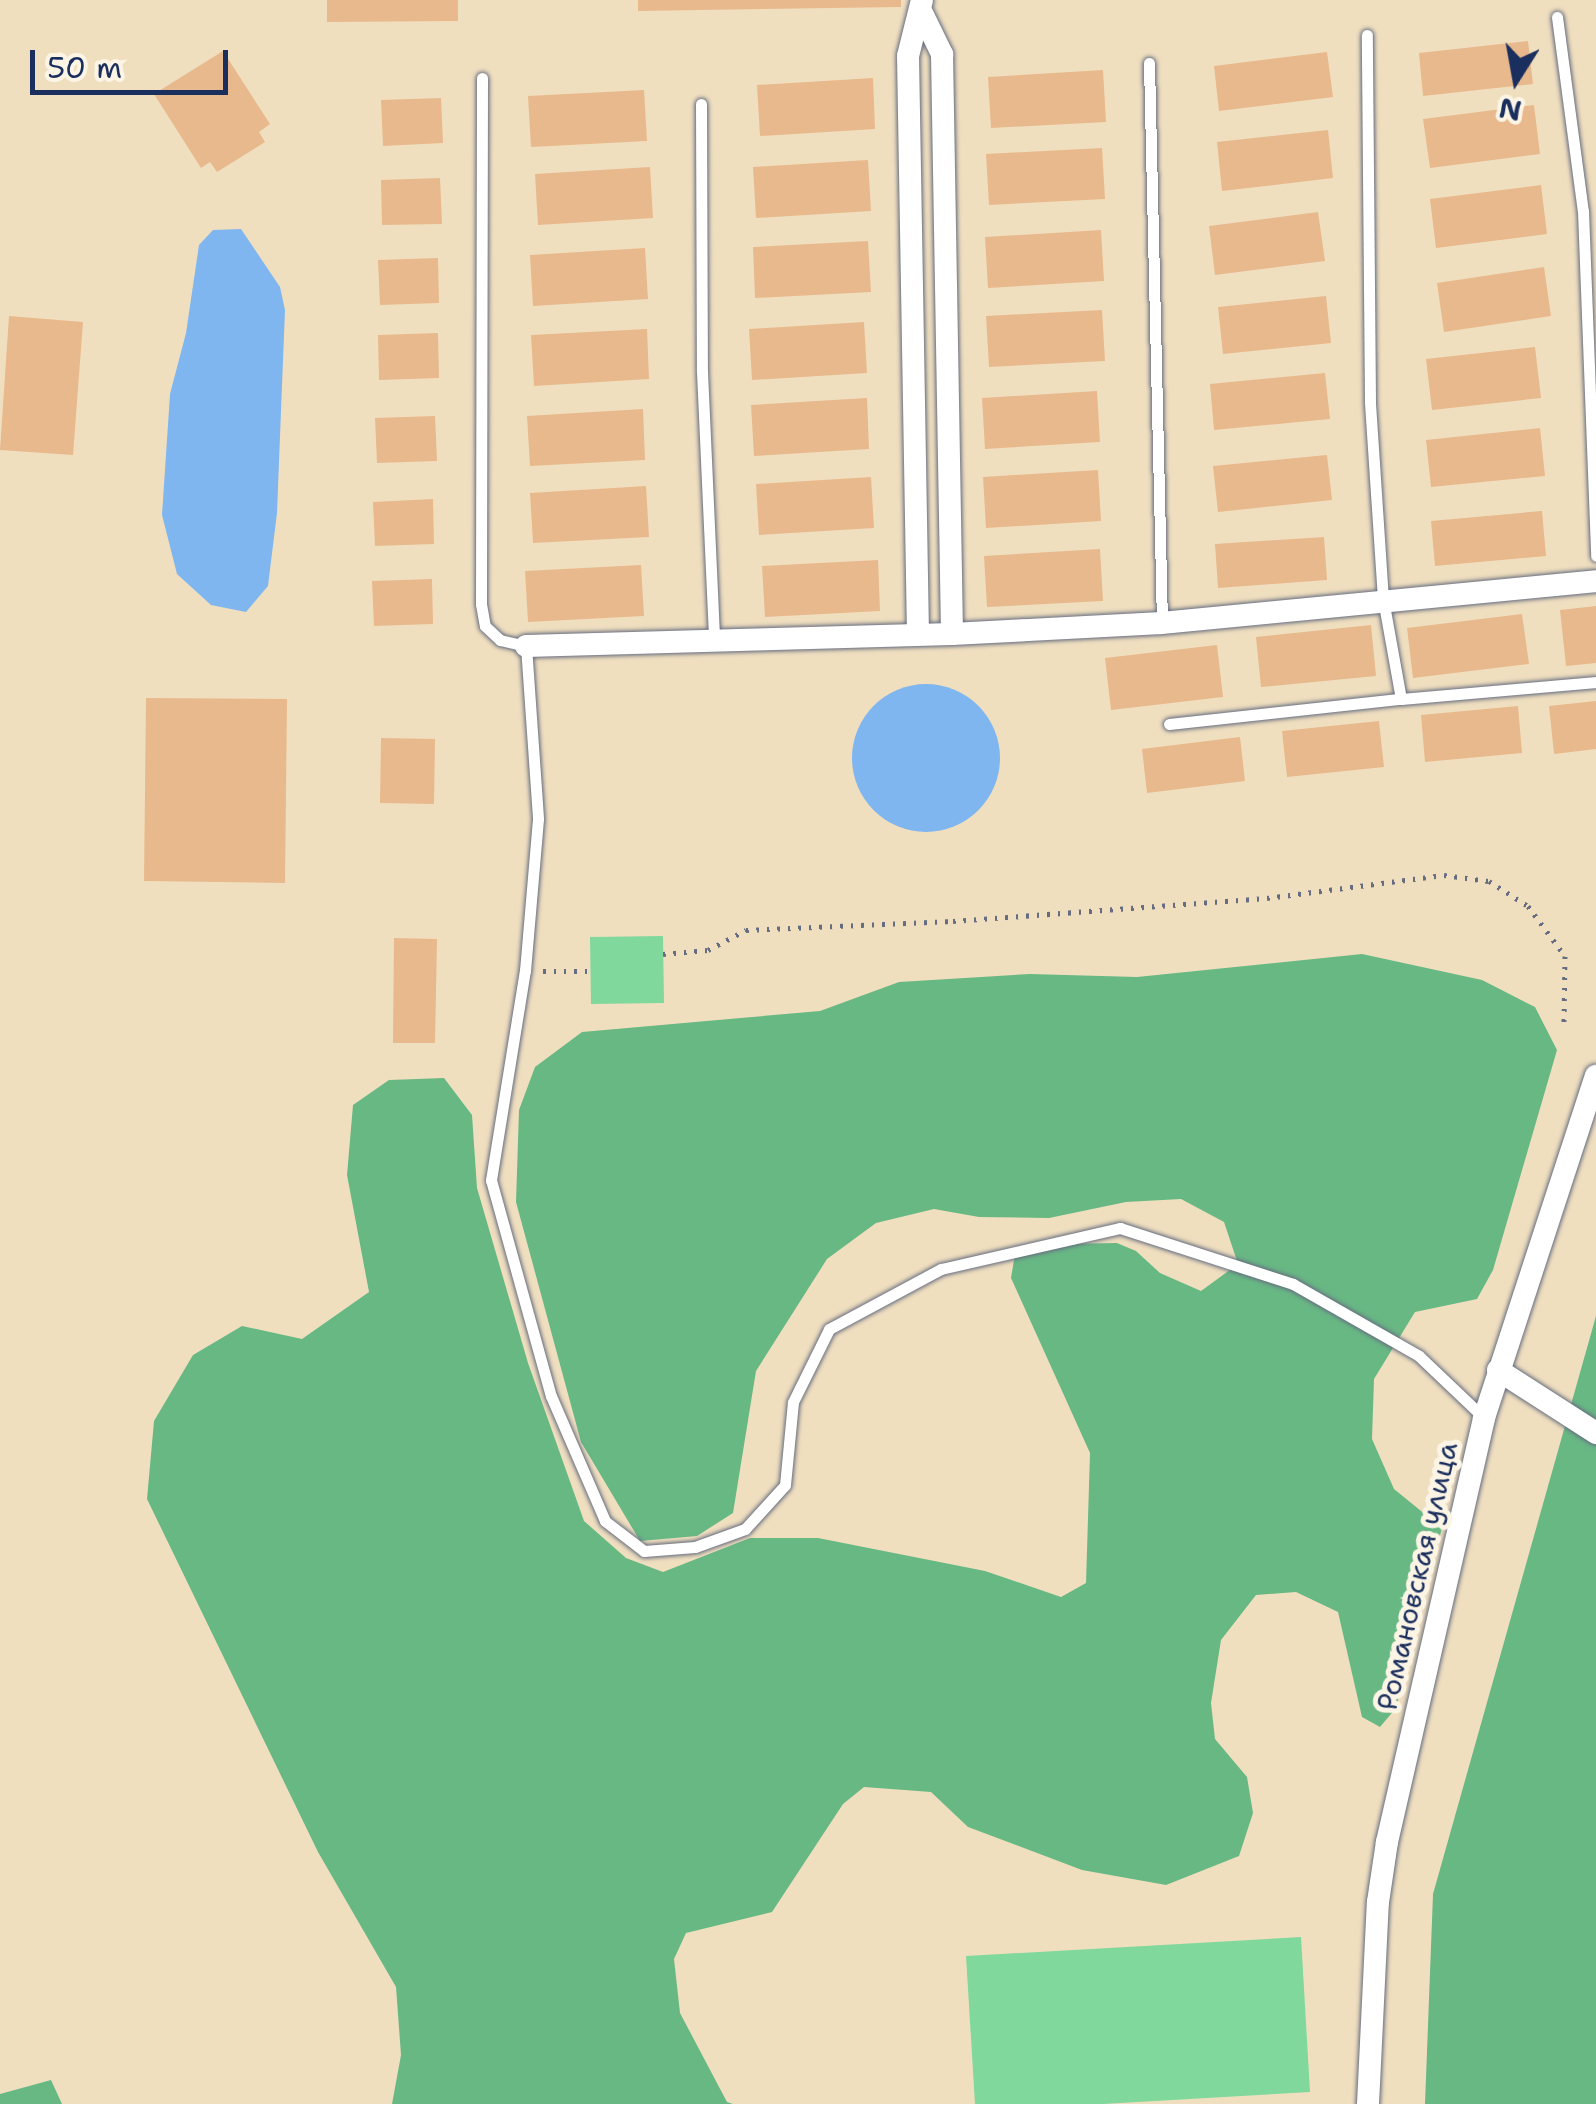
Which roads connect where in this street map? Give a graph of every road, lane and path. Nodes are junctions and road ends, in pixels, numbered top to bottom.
1 (922, 6) edge
2 (1557, 17) dead end
3 (1368, 35) dead end
4 (1149, 63) dead end
5 (482, 78) dead end
6 (701, 104) dead end
7 (942, 204) junction
8 (910, 207) junction
9 (948, 432) junction
10 (914, 434) junction
11 (1596, 556) edge
12 (1596, 581) edge
13 (1383, 599) junction
14 (1162, 622) junction
15 (918, 634) junction
16 (952, 634) junction
17 (714, 640) junction
18 (526, 646) junction
19 (1596, 682) edge
20 (1401, 699) junction
21 (1169, 724) dead end
22 (663, 954) dead end
23 (525, 970) junction
24 (591, 972) dead end
25 (1564, 1022) dead end
26 (1596, 1076) edge
27 (1498, 1370) junction
28 (1484, 1418) junction
29 (1596, 1433) edge
30 (1368, 2104) edge

1 - 7 street
1 - 8 street
2 - 11 lane
3 - 13 lane
4 - 14 lane
5 - 18 lane
6 - 17 lane
7 - 8 street
7 - 9 street
8 - 10 street
9 - 10 street
9 - 16 street
10 - 15 street
12 - 13 street
13 - 14 street
13 - 20 lane
14 - 16 street
15 - 16 street
15 - 17 street
17 - 18 street
18 - 23 lane
19 - 20 lane
20 - 21 lane
22 - 25 path
23 - 24 path
23 - 28 lane
26 - 27 street, Романовская улица
27 - 28 street, Романовская улица
27 - 29 street
28 - 30 street, Романовская улица

